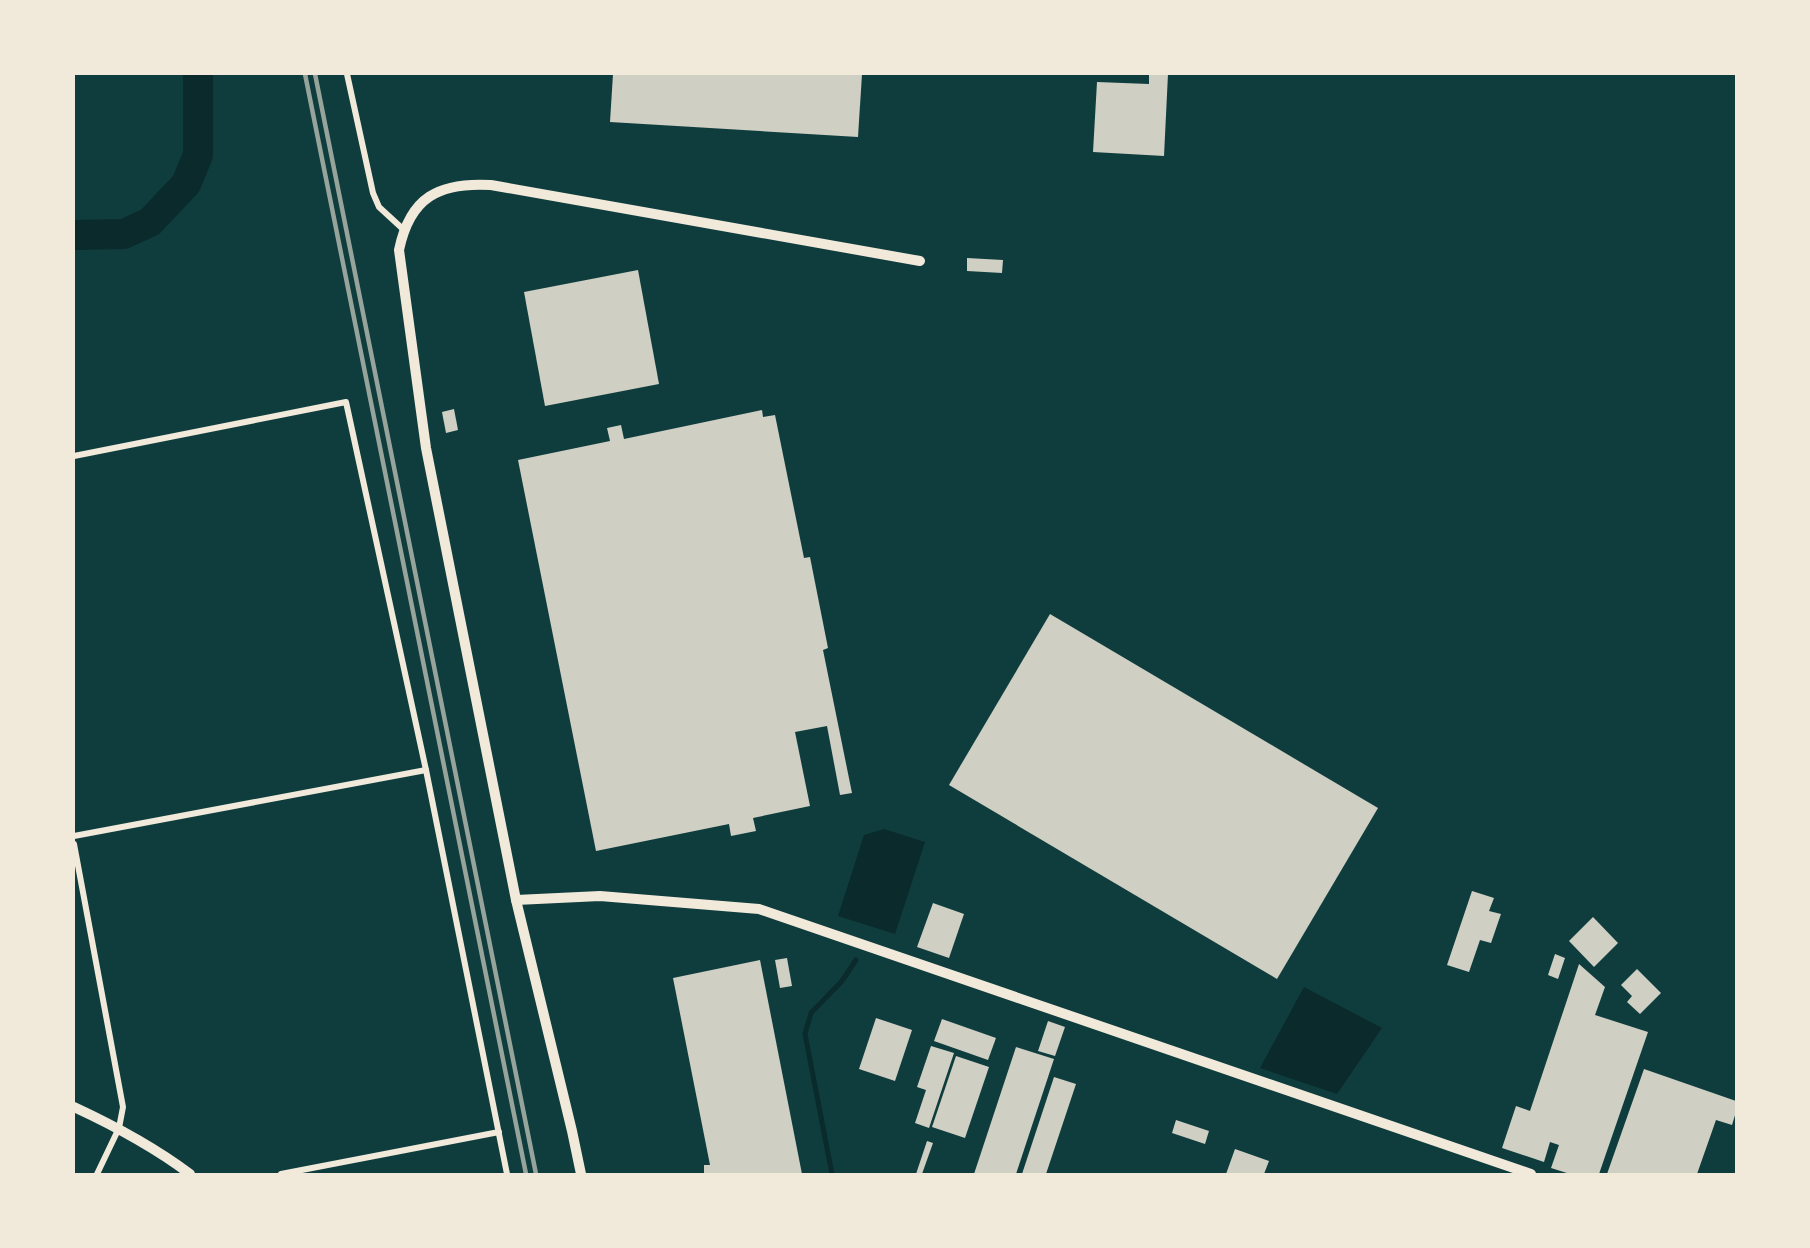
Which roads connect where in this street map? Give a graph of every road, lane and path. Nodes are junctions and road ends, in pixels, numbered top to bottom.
1 (347, 74) edge
2 (404, 230) junction
3 (920, 261) dead end
4 (74, 456) edge
5 (426, 770) junction
6 (74, 836) edge
7 (74, 844) edge
8 (516, 900) junction
9 (74, 1107) edge
10 (119, 1128) junction
11 (499, 1132) junction
12 (97, 1174) edge
13 (190, 1174) edge
14 (280, 1174) edge
15 (507, 1174) edge
16 (581, 1174) edge
17 (1531, 1174) edge

1 - 2 street
2 - 3 street
2 - 8 street
4 - 5 street
5 - 6 street
5 - 11 street
7 - 10 street
8 - 16 street
8 - 17 street
9 - 10 street
10 - 12 street
10 - 13 street
11 - 14 street
11 - 15 street

